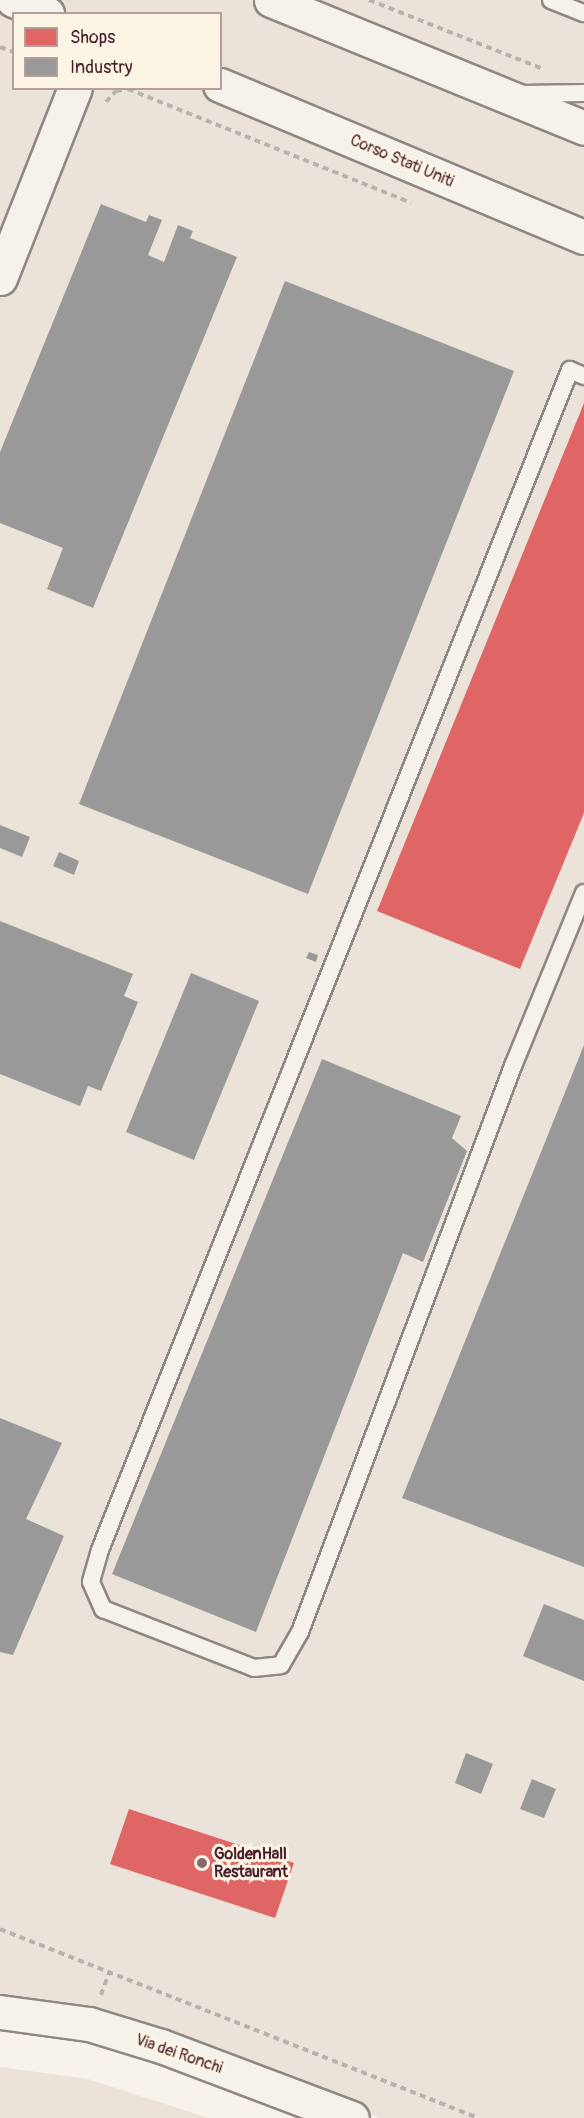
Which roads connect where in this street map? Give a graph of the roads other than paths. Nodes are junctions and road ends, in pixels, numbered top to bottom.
1 (271, 0) edge
2 (551, 0) edge
3 (584, 14) edge
4 (222, 87) edge
5 (584, 93) edge
6 (501, 94) junction
7 (89, 97) edge
8 (584, 128) edge
9 (584, 237) edge
10 (0, 278) edge
11 (584, 376) edge
12 (584, 893) edge
13 (0, 2012) edge
14 (352, 2118) edge

1 - 6 main road
2 - 3 lane
4 - 9 main road, Corso Stati Uniti
5 - 6 lane
6 - 8 main road
7 - 10 main road
11 - 12 lane
13 - 14 main road, Via dei Ronchi

